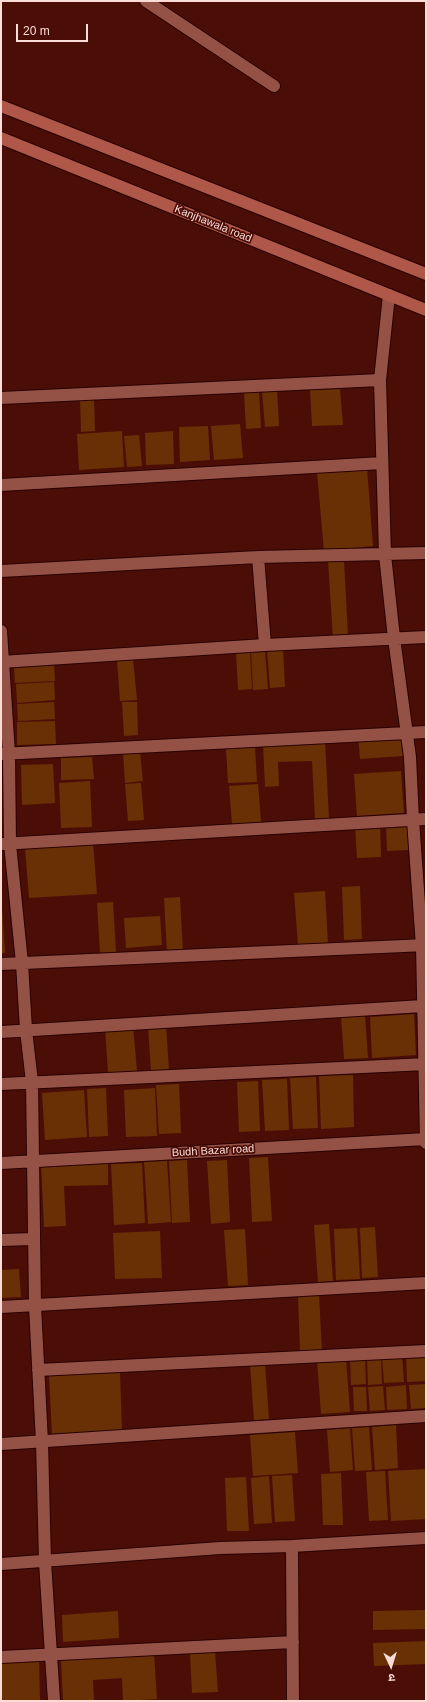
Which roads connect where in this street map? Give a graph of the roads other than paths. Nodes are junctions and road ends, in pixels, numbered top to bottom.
1 (146, 1) edge
2 (274, 86) dead end
3 (1, 106) edge
4 (1, 138) edge
5 (426, 274) edge
6 (389, 295) junction
7 (426, 310) edge
8 (380, 380) junction
9 (1, 398) edge
10 (382, 463) junction
11 (1, 485) edge
12 (426, 553) edge
13 (385, 555) junction
14 (258, 557) junction
15 (1, 571) edge
16 (1, 630) edge
17 (426, 636) edge
18 (394, 638) junction
19 (265, 645) junction
20 (2, 662) edge
21 (426, 732) edge
22 (407, 733) junction
23 (5, 754) edge
24 (413, 820) junction
25 (426, 820) edge
26 (5, 844) edge
27 (424, 946) edge
28 (22, 963) junction
29 (1, 964) edge
30 (423, 1006) junction
31 (26, 1030) junction
32 (1, 1032) edge
33 (426, 1064) edge
34 (32, 1082) junction
35 (1, 1084) edge
36 (426, 1139) edge
37 (426, 1143) edge
38 (32, 1161) junction
39 (1, 1163) edge
40 (34, 1238) junction
41 (1, 1240) edge
42 (426, 1283) edge
43 (35, 1306) junction
44 (1, 1307) edge
45 (426, 1351) edge
46 (38, 1370) junction
47 (426, 1416) edge
48 (42, 1442) junction
49 (1, 1444) edge
50 (426, 1538) edge
51 (292, 1546) junction
52 (45, 1562) junction
53 (1, 1564) edge
54 (293, 1642) junction
55 (51, 1654) junction
56 (1, 1657) edge
57 (54, 1701) edge
58 (294, 1701) edge

1 - 2 street
3 - 5 main road
4 - 6 main road, Kanjhawala road
6 - 7 main road, Kanjhawala road
6 - 8 street
8 - 9 street
8 - 10 street
10 - 11 street
10 - 13 street
12 - 13 street
13 - 14 street
13 - 18 street
14 - 15 street
14 - 19 street
16 - 20 street
17 - 18 street
18 - 19 street
18 - 22 street
19 - 20 street
20 - 23 street
21 - 22 street
22 - 23 street
22 - 24 street
23 - 26 street
24 - 25 street
24 - 26 street
24 - 27 street
26 - 28 street
27 - 28 street
27 - 30 street
28 - 29 street
28 - 31 street
30 - 31 street
30 - 33 street
31 - 32 street
31 - 34 street
33 - 34 street
33 - 36 street
34 - 35 street
34 - 38 street
36 - 37 street
36 - 38 street, Budh Bazar road
38 - 39 street, Budh Bazar road
38 - 40 street
40 - 41 street
40 - 43 street
42 - 43 street
43 - 44 street
43 - 46 street
45 - 46 street
46 - 48 street
47 - 48 street
48 - 49 street
48 - 52 street
50 - 51 street
51 - 52 street
51 - 54 street
52 - 53 street
52 - 55 street
54 - 55 street
54 - 58 street
55 - 56 street
55 - 57 street

